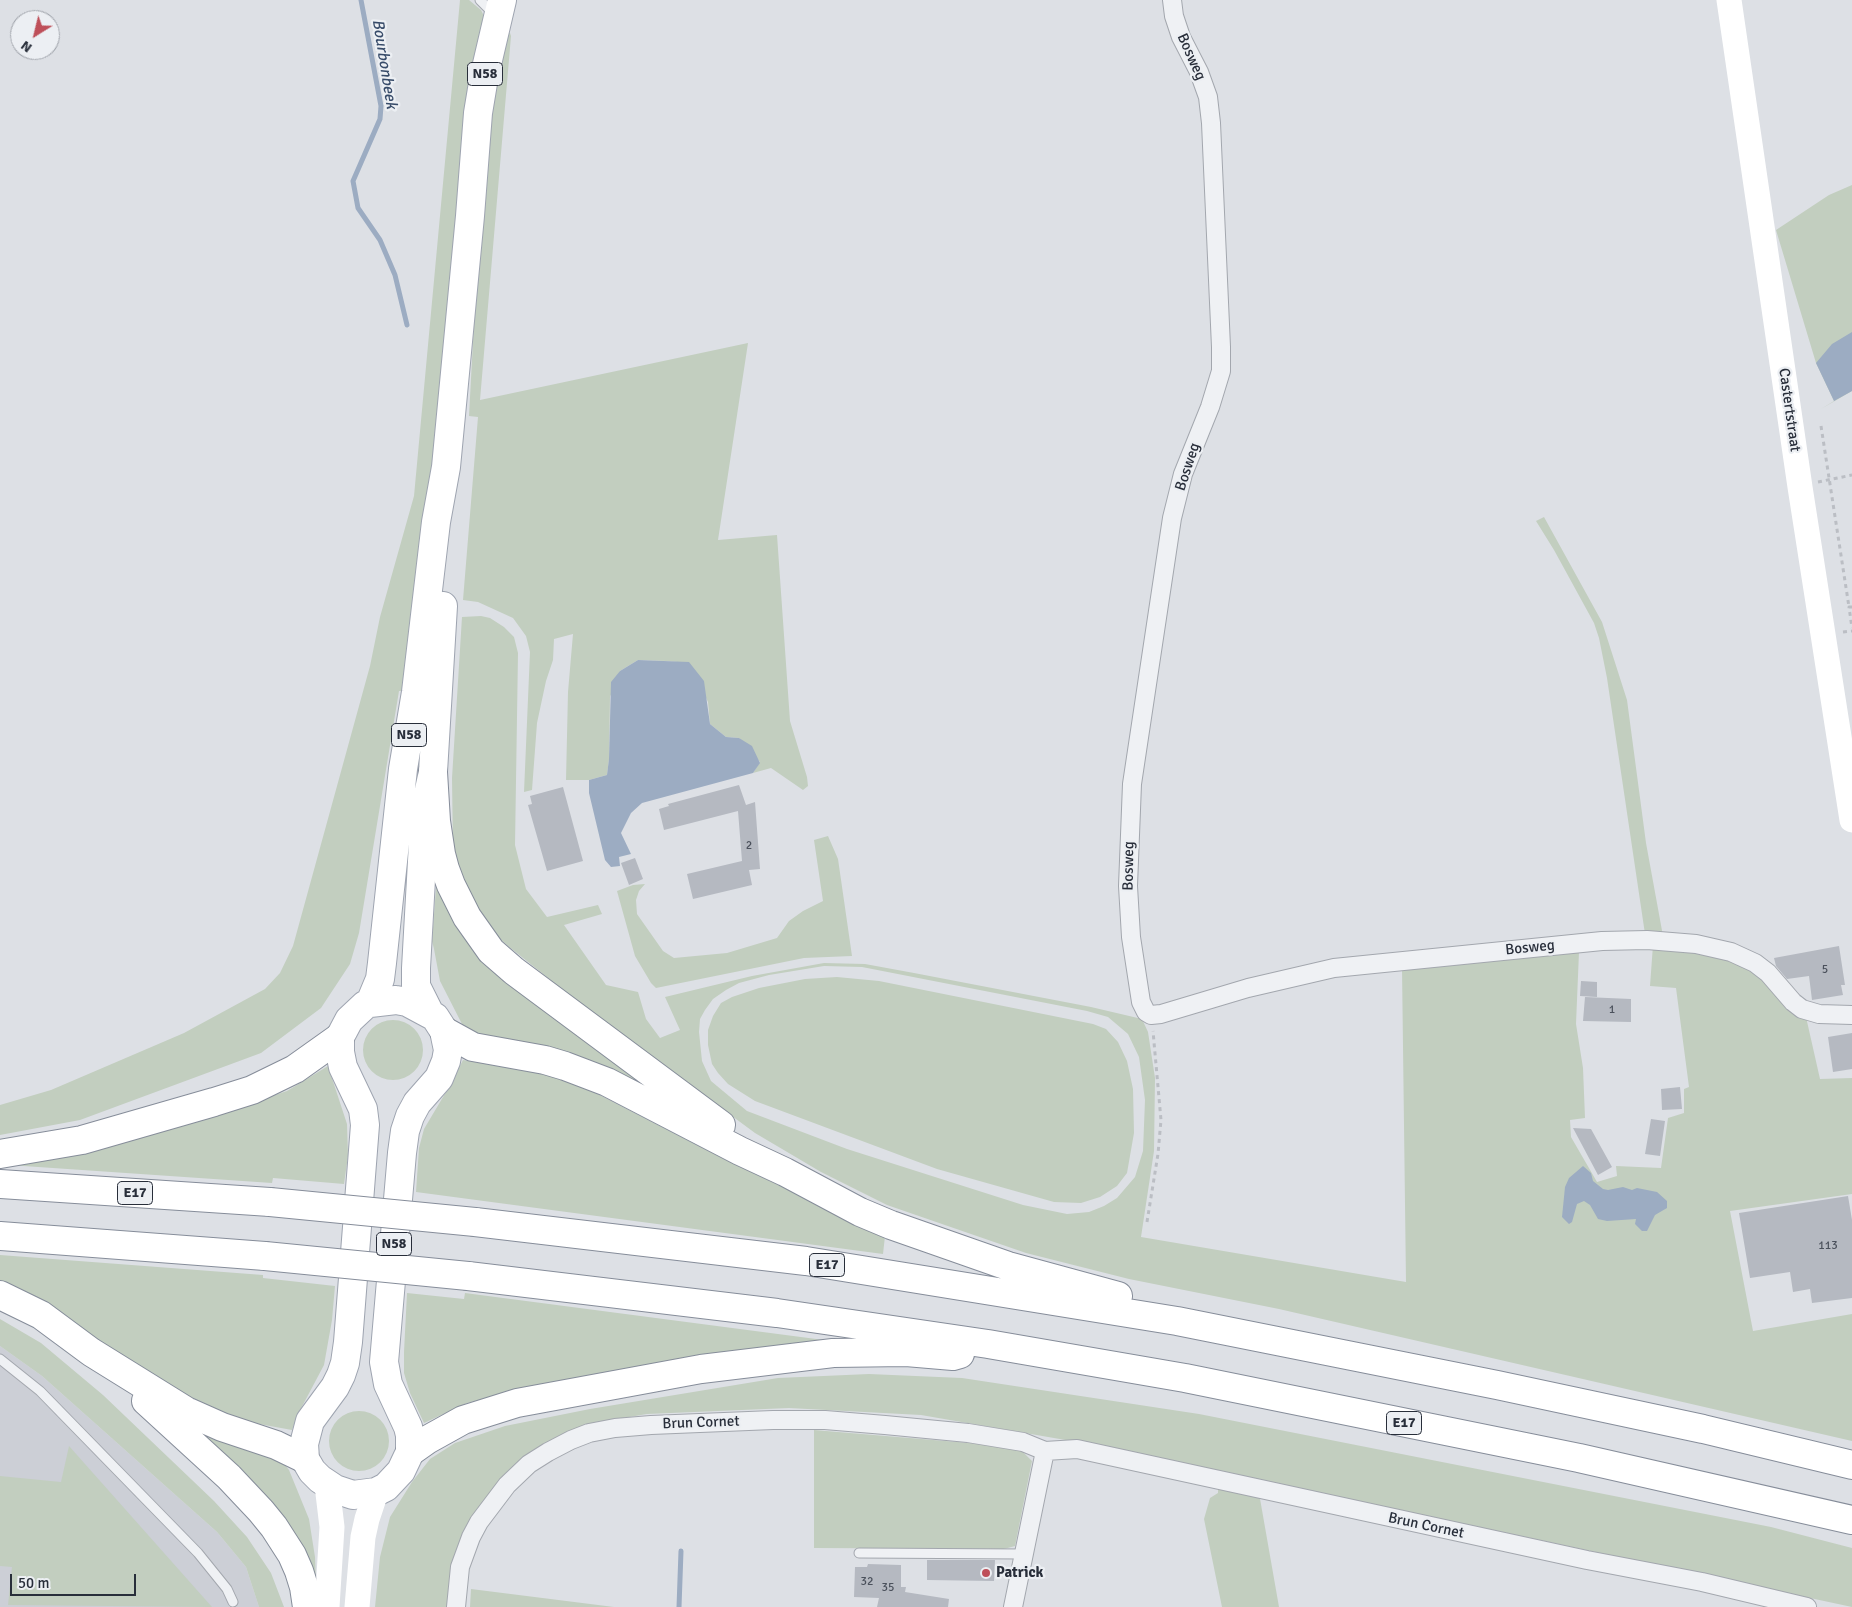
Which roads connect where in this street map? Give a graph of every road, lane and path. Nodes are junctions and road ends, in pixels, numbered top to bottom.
1 (1172, 0) edge
2 (1729, 0) edge
3 (494, 4) edge
4 (1821, 426) dead end
5 (446, 467) junction
6 (1852, 475) edge
7 (1830, 480) junction
8 (1800, 487) junction
9 (1850, 607) edge
10 (1852, 628) edge
11 (433, 772) junction
12 (1852, 820) edge
13 (370, 1003) junction
14 (1151, 1015) junction
15 (1852, 1015) edge
16 (437, 1022) junction
17 (340, 1037) junction
18 (0, 1154) edge
19 (785, 1172) junction
20 (0, 1184) edge
21 (1147, 1222) dead end
22 (0, 1236) edge
23 (0, 1295) edge
24 (1177, 1321) junction
25 (988, 1344) junction
26 (91, 1352) junction
27 (0, 1359) edge
28 (1045, 1451) junction
29 (410, 1452) junction
30 (305, 1459) junction
31 (1852, 1465) edge
32 (327, 1484) junction
33 (376, 1492) junction
34 (1852, 1520) edge
35 (859, 1553) dead end
36 (1023, 1554) junction
37 (233, 1602) dead end
38 (307, 1607) edge
39 (326, 1607) edge
40 (357, 1607) edge
41 (456, 1607) edge
42 (1012, 1607) edge
43 (1807, 1607) edge

1 - 14 street, Bosweg
2 - 8 main road, Castertstraat
3 - 5 main road, N58
4 - 7 path
5 - 11 main road, N58
5 - 13 main road, N58
6 - 7 path
7 - 8 path
7 - 9 path
8 - 12 main road, Castertstraat
9 - 10 path
11 - 16 main road, N58
11 - 19 main road
13 - 16 main road
13 - 17 main road, N58
14 - 15 street, Bosweg
14 - 21 path
16 - 19 main road
16 - 29 main road, N58
17 - 18 main road
17 - 30 main road, N58
19 - 24 main road
20 - 24 main road, E17, bridge
22 - 25 main road, E17, bridge
23 - 26 main road
24 - 31 main road, E17
25 - 29 main road
25 - 34 main road, E17
26 - 30 main road
26 - 38 main road
27 - 37 lane
28 - 36 street
28 - 41 street, Brun Cornet
28 - 43 street, Brun Cornet
29 - 33 main road
30 - 32 main road
32 - 33 main road
32 - 39 main road
33 - 40 main road
35 - 36 lane
36 - 42 street

